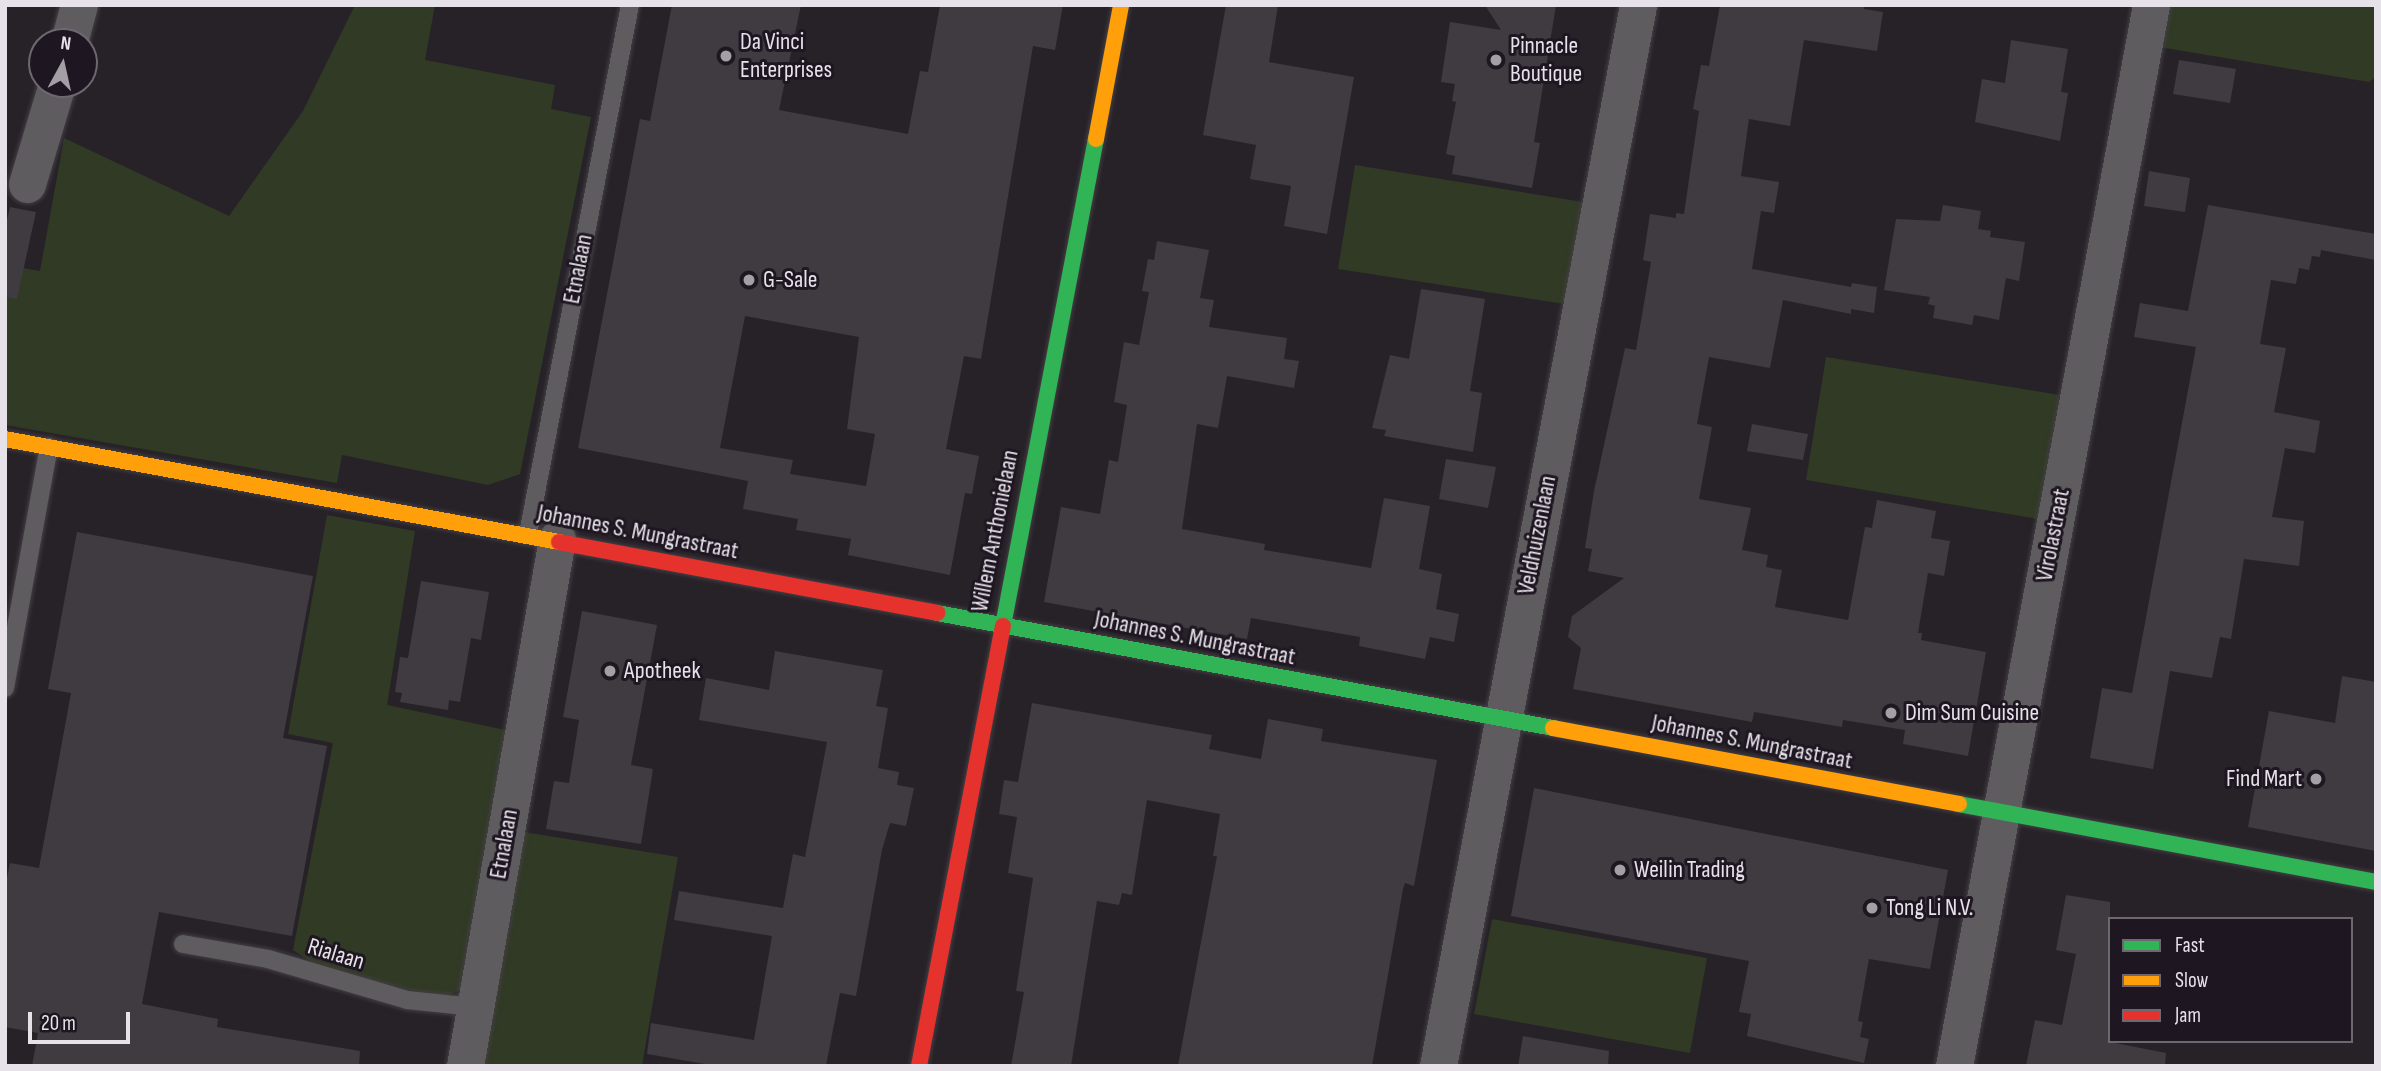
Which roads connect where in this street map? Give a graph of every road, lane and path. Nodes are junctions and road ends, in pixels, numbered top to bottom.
1 (79, 5) edge
2 (630, 5) edge
3 (1121, 5) edge
4 (1637, 5) edge
5 (2151, 5) edge
6 (73, 28) edge
7 (53, 98) edge
8 (27, 184) dead end
9 (5, 439) edge
10 (49, 447) junction
11 (543, 536) junction
12 (1000, 625) junction
13 (5, 688) edge
14 (1502, 718) junction
15 (2001, 811) junction
16 (2376, 882) edge
17 (183, 944) dead end
18 (475, 1007) junction
19 (465, 1066) edge
20 (919, 1066) edge
21 (1438, 1066) edge
22 (1954, 1066) edge

1 - 6 street
2 - 11 lane, Etnalaan
3 - 12 street, Willem Anthonielaan
4 - 14 street, Veldhuizenlaan
5 - 15 street, Virolastraat
7 - 8 street
9 - 10 street, Johannes S. Mungrastraat
10 - 11 street, Johannes S. Mungrastraat
10 - 13 lane
11 - 12 street, Johannes S. Mungrastraat
11 - 18 street, Etnalaan
12 - 14 street, Johannes S. Mungrastraat
12 - 20 street, Willem Anthonielaan
14 - 15 street, Johannes S. Mungrastraat
14 - 21 street, Veldhuizenlaan
15 - 16 street, Johannes S. Mungrastraat
15 - 22 street, Virolastraat
17 - 18 lane, Rialaan
18 - 19 street, Etnalaan

